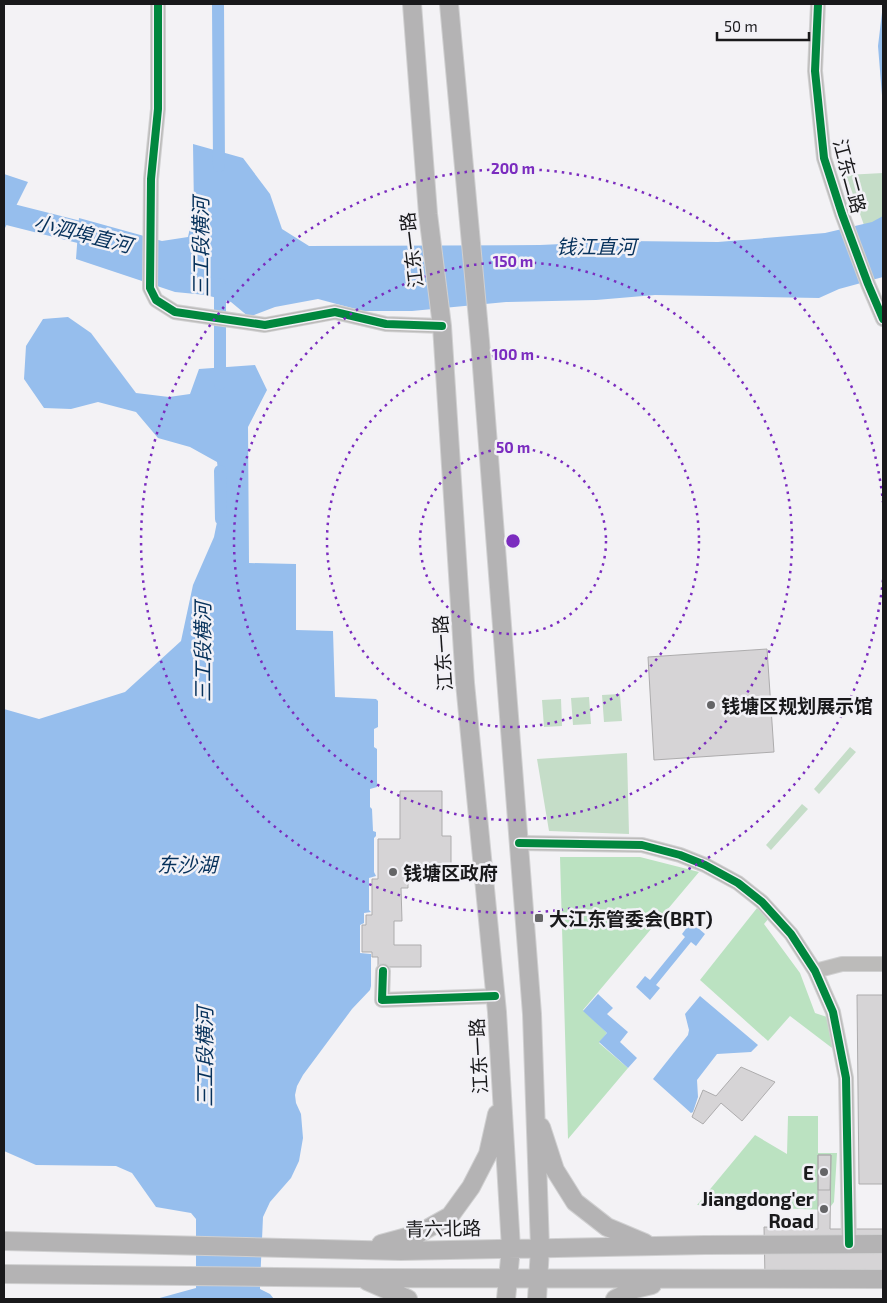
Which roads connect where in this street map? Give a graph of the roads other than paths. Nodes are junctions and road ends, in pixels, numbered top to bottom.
1 (158, 4) edge
2 (412, 4) edge
3 (450, 4) edge
4 (818, 4) edge
5 (441, 319) junction
6 (883, 319) edge
7 (519, 842) junction
8 (883, 964) edge
9 (383, 971) dead end
10 (815, 971) junction
11 (495, 996) junction
12 (502, 1091) junction
13 (535, 1110) junction
14 (4, 1241) edge
15 (849, 1244) junction
16 (883, 1244) edge
17 (652, 1246) junction
18 (511, 1248) junction
19 (540, 1248) junction
20 (361, 1250) junction
21 (4, 1274) edge
22 (362, 1278) junction
23 (508, 1279) junction
24 (539, 1279) junction
25 (883, 1279) edge
26 (671, 1280) junction
27 (408, 1299) edge
28 (506, 1299) edge
29 (537, 1299) edge
30 (615, 1299) edge

1 - 5 street
2 - 5 main road, 江东一路
3 - 7 main road
4 - 6 street, 江东二路
5 - 11 main road, 江东一路
7 - 10 street
7 - 13 main road
8 - 10 street
9 - 11 street
10 - 15 street
11 - 12 main road, 江东一路
12 - 18 main road, 江东一路
12 - 20 main road
13 - 17 main road
13 - 19 main road
14 - 20 main road, 青六北路
15 - 16 main road, 青六北路
15 - 17 main road, 青六北路
17 - 19 main road, 青六北路
18 - 19 main road, 青六北路
18 - 20 main road, 青六北路
18 - 23 main road, 江东一路
19 - 24 main road
21 - 22 main road
22 - 23 main road
22 - 27 main road
23 - 24 main road
23 - 28 main road, 江东一路
24 - 26 main road
24 - 29 main road
25 - 26 main road
26 - 30 main road

